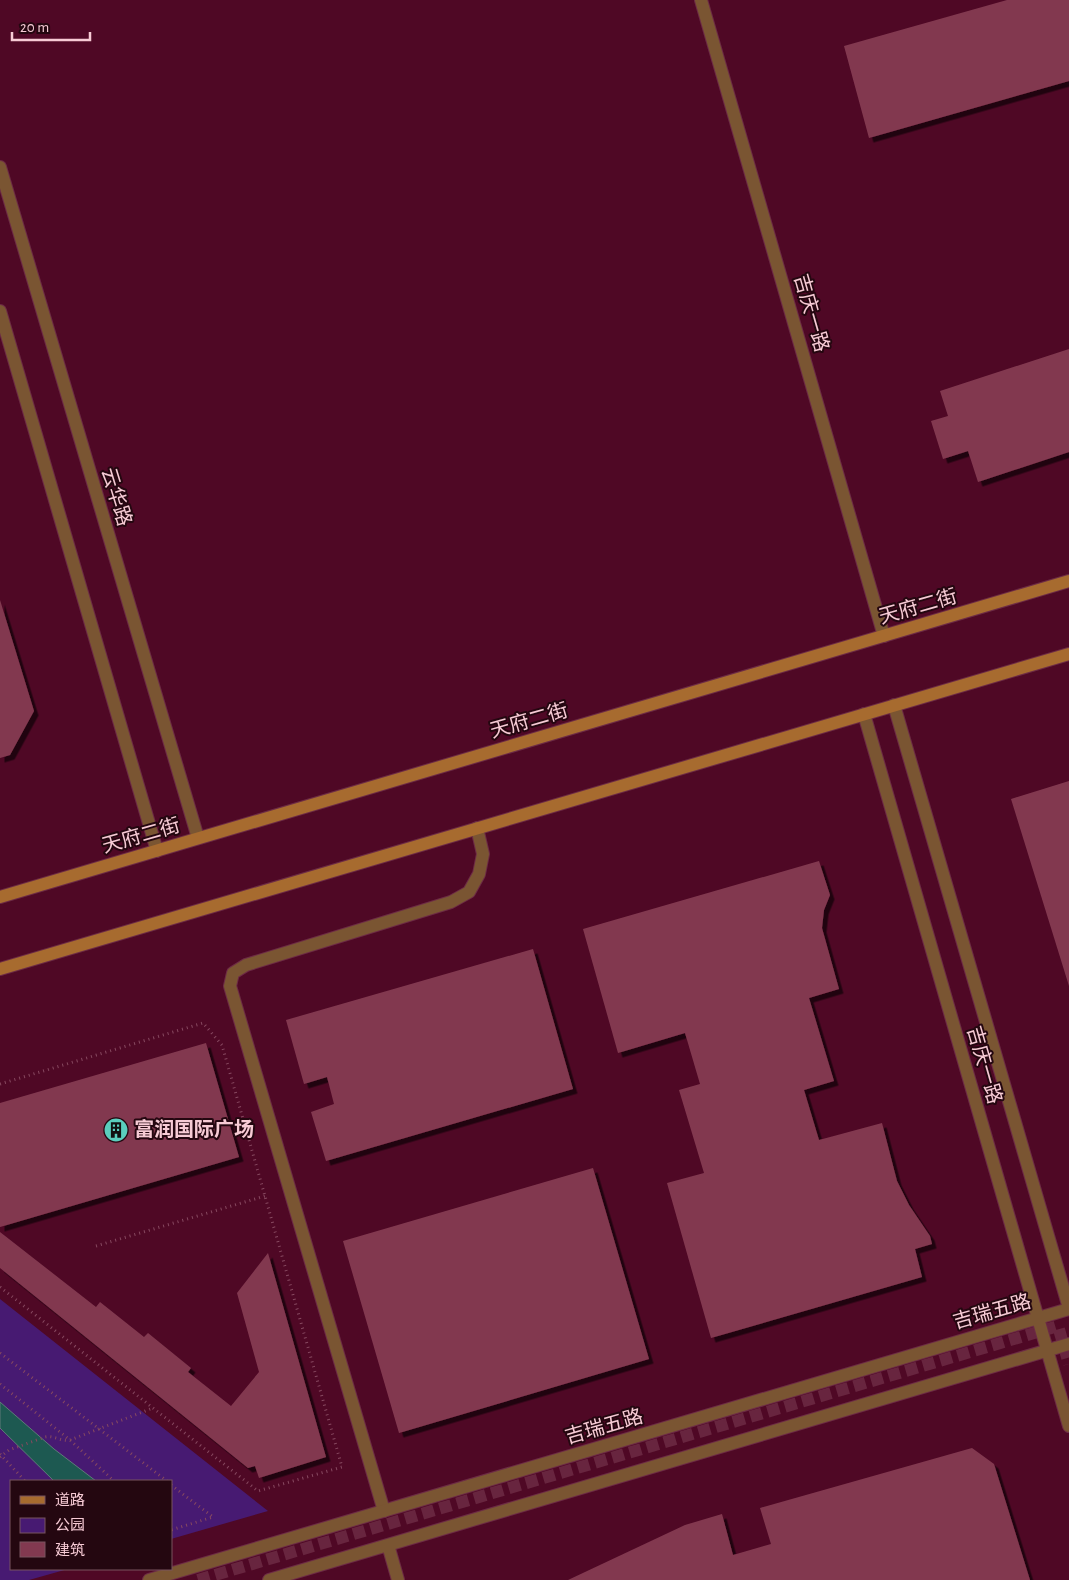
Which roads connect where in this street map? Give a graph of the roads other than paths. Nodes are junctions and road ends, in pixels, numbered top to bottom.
1 (701, 0) edge
2 (0, 167) edge
3 (0, 311) edge
4 (1069, 581) edge
5 (884, 636) junction
6 (1069, 654) edge
7 (894, 705) junction
8 (864, 714) junction
9 (477, 828) junction
10 (198, 838) junction
11 (157, 851) junction
12 (0, 897) edge
13 (0, 969) edge
14 (1069, 1309) edge
15 (1038, 1318) junction
16 (1069, 1344) edge
17 (1047, 1350) junction
18 (1069, 1426) edge
19 (384, 1511) junction
20 (388, 1545) junction
21 (149, 1580) edge
22 (269, 1580) edge
23 (398, 1580) edge

1 - 5 street, 吉庆一路
2 - 10 street, 云华路
3 - 11 street
4 - 5 main road, 天府二街
5 - 10 main road, 天府二街
6 - 7 main road
7 - 8 main road
7 - 14 street, 吉庆一路
8 - 9 main road
8 - 15 street, 吉庆一路
9 - 13 main road
9 - 19 street
10 - 11 main road, 天府二街
11 - 12 main road, 天府二街
14 - 15 street, 吉瑞五路
15 - 17 street, 吉庆一路
15 - 19 street, 吉瑞五路
16 - 17 street
17 - 18 street, 吉庆一路
17 - 20 street
19 - 21 street, 吉瑞五路
20 - 22 street
20 - 23 street

